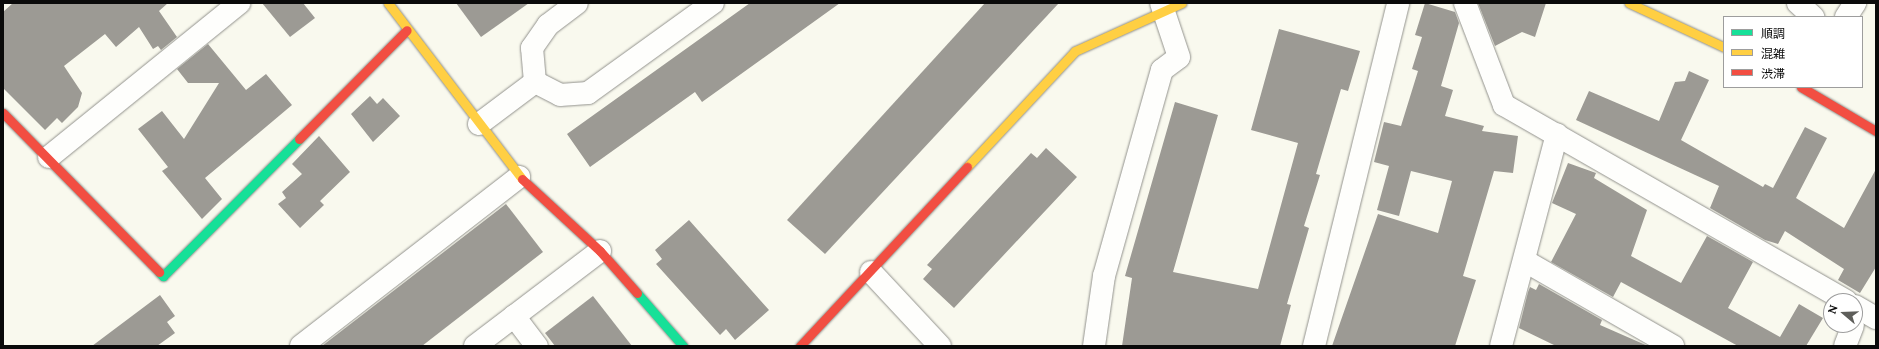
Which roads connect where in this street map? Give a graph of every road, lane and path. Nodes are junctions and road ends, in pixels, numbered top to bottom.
1 (239, 3) edge
2 (388, 3) edge
3 (578, 3) edge
4 (713, 3) edge
5 (1182, 3) edge
6 (1398, 3) edge
7 (1465, 3) edge
8 (1629, 3) edge
9 (1798, 3) edge
10 (1855, 3) edge
11 (1162, 7) edge
12 (1812, 16) edge
13 (1847, 16) edge
14 (407, 30) junction
15 (1723, 46) edge
16 (535, 82) junction
17 (1803, 88) edge
18 (3, 113) edge
19 (479, 124) junction
20 (1876, 131) edge
21 (1558, 134) junction
22 (48, 157) junction
23 (519, 178) junction
24 (600, 251) junction
25 (1525, 261) junction
26 (871, 272) junction
27 (1824, 293) edge
28 (514, 316) junction
29 (1850, 333) edge
30 (301, 346) edge
31 (475, 346) edge
32 (537, 346) edge
33 (683, 346) edge
34 (800, 346) edge
35 (940, 346) edge
36 (1094, 346) edge
37 (1314, 346) edge
38 (1501, 346) edge
39 (1672, 346) edge
40 (1845, 346) edge

1 - 22 street
2 - 14 street
3 - 16 street
4 - 16 street
5 - 11 street
6 - 37 street
7 - 21 street
8 - 15 street
9 - 12 street
10 - 13 street
11 - 26 street
11 - 36 street
14 - 19 street
14 - 22 street
16 - 19 street
17 - 20 street
18 - 22 street
19 - 23 street
21 - 25 street
21 - 27 street
23 - 24 street
23 - 30 street
24 - 28 street
24 - 33 street
25 - 38 street
25 - 39 street
26 - 34 street
26 - 35 street
28 - 31 street
28 - 32 street
29 - 40 street

